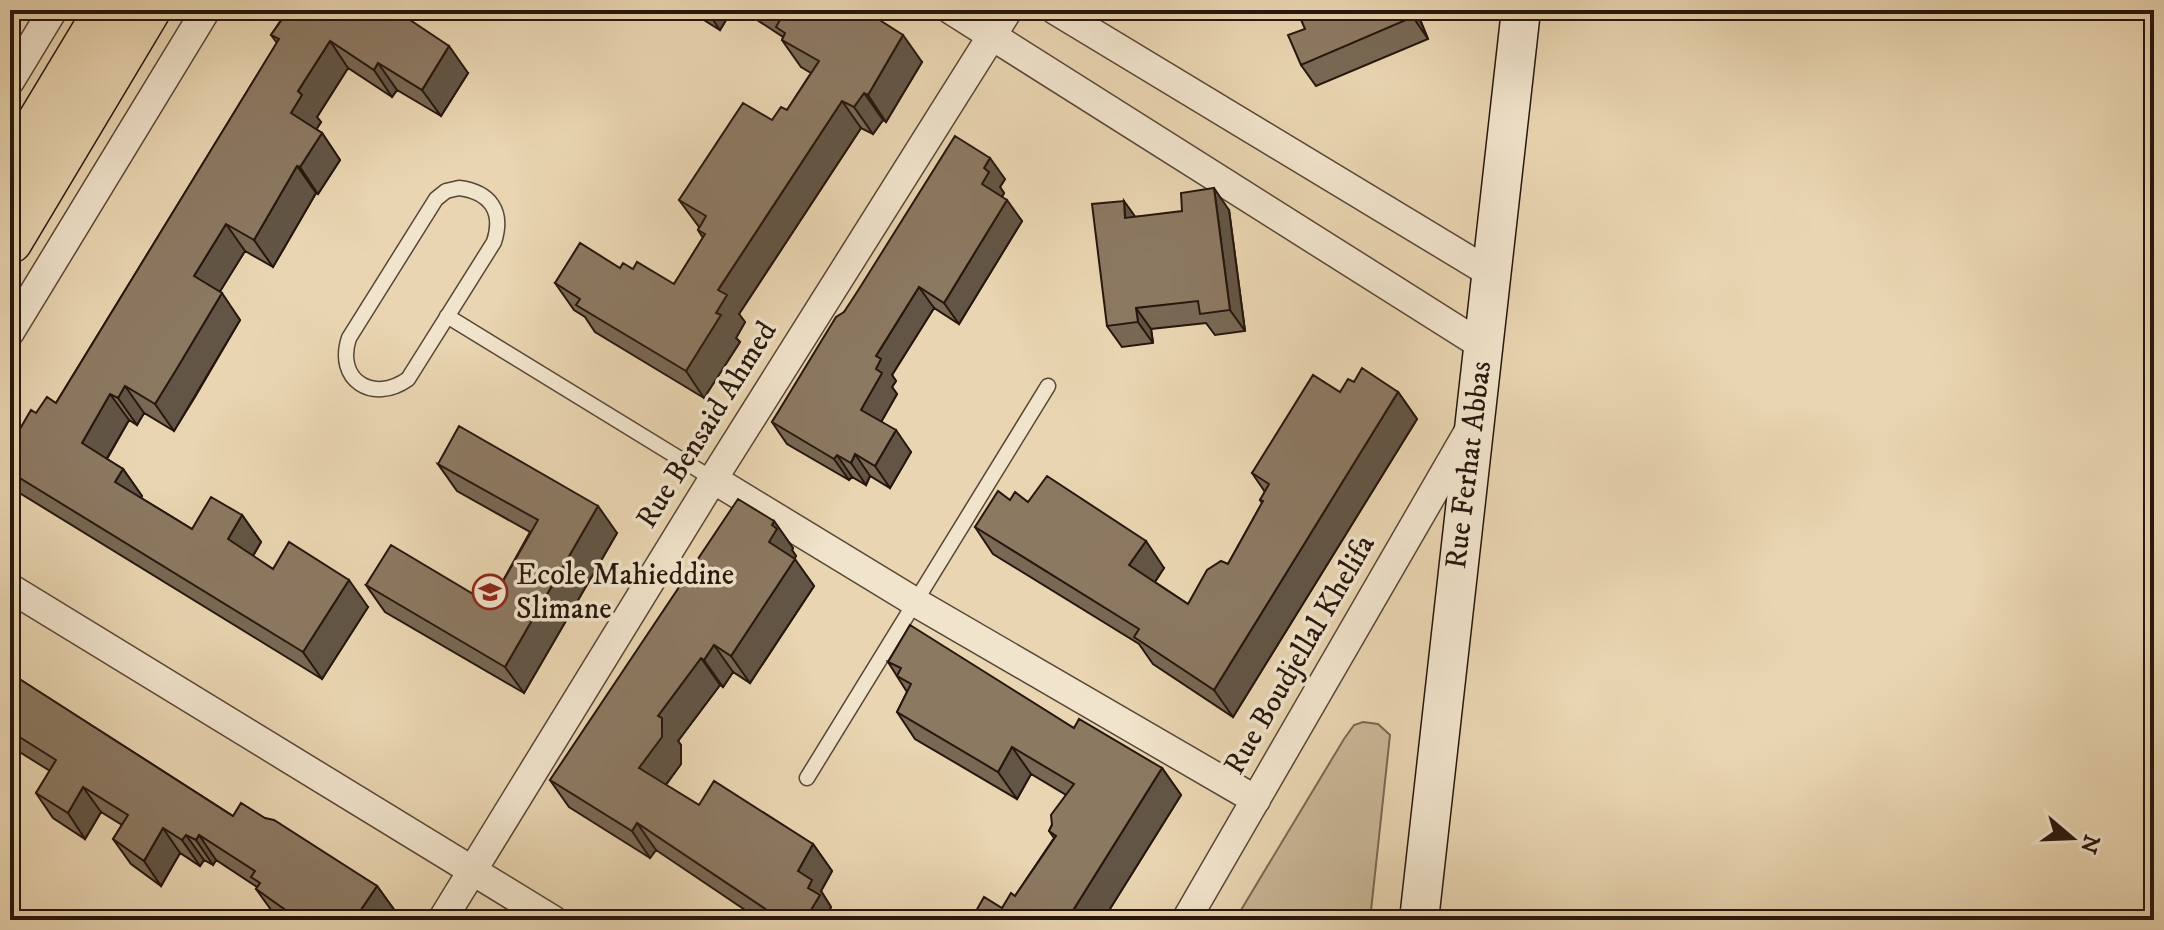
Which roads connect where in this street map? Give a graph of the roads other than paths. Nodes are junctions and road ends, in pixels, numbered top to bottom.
1 (53, 10) edge
2 (107, 10) edge
3 (148, 10) edge
4 (206, 10) edge
5 (951, 10) edge
6 (1008, 10) edge
7 (1055, 10) edge
8 (1521, 10) edge
9 (991, 35) junction
10 (10, 81) edge
11 (10, 171) edge
12 (10, 241) edge
13 (1492, 274) junction
14 (447, 316) junction
15 (10, 332) edge
16 (1483, 346) junction
17 (1048, 386) dead end
18 (1473, 423) junction
19 (713, 479) junction
20 (10, 588) edge
21 (915, 602) junction
22 (807, 778) dead end
23 (1256, 800) junction
24 (473, 870) junction
25 (442, 920) edge
26 (553, 920) edge
27 (1186, 920) edge
28 (1419, 920) edge

1 - 10 street
2 - 11 main road
3 - 12 main road
4 - 15 street
5 - 9 street
6 - 9 street, Rue Bensaid Ahmed
7 - 13 street
8 - 13 street, Rue Ferhat Abbas
9 - 16 street
9 - 19 street, Rue Bensaid Ahmed
13 - 16 street, Rue Ferhat Abbas
14 - 14 lane
14 - 19 lane
16 - 18 street, Rue Ferhat Abbas
17 - 21 lane
18 - 23 street, Rue Boudjellal Khelifa
18 - 28 street, Rue Ferhat Abbas
19 - 21 street
19 - 24 street, Rue Bensaid Ahmed
20 - 24 street
21 - 22 lane
21 - 23 street
23 - 27 street, Rue Boudjellal Khelifa
24 - 25 street, Rue Bensaid Ahmed
24 - 26 street

